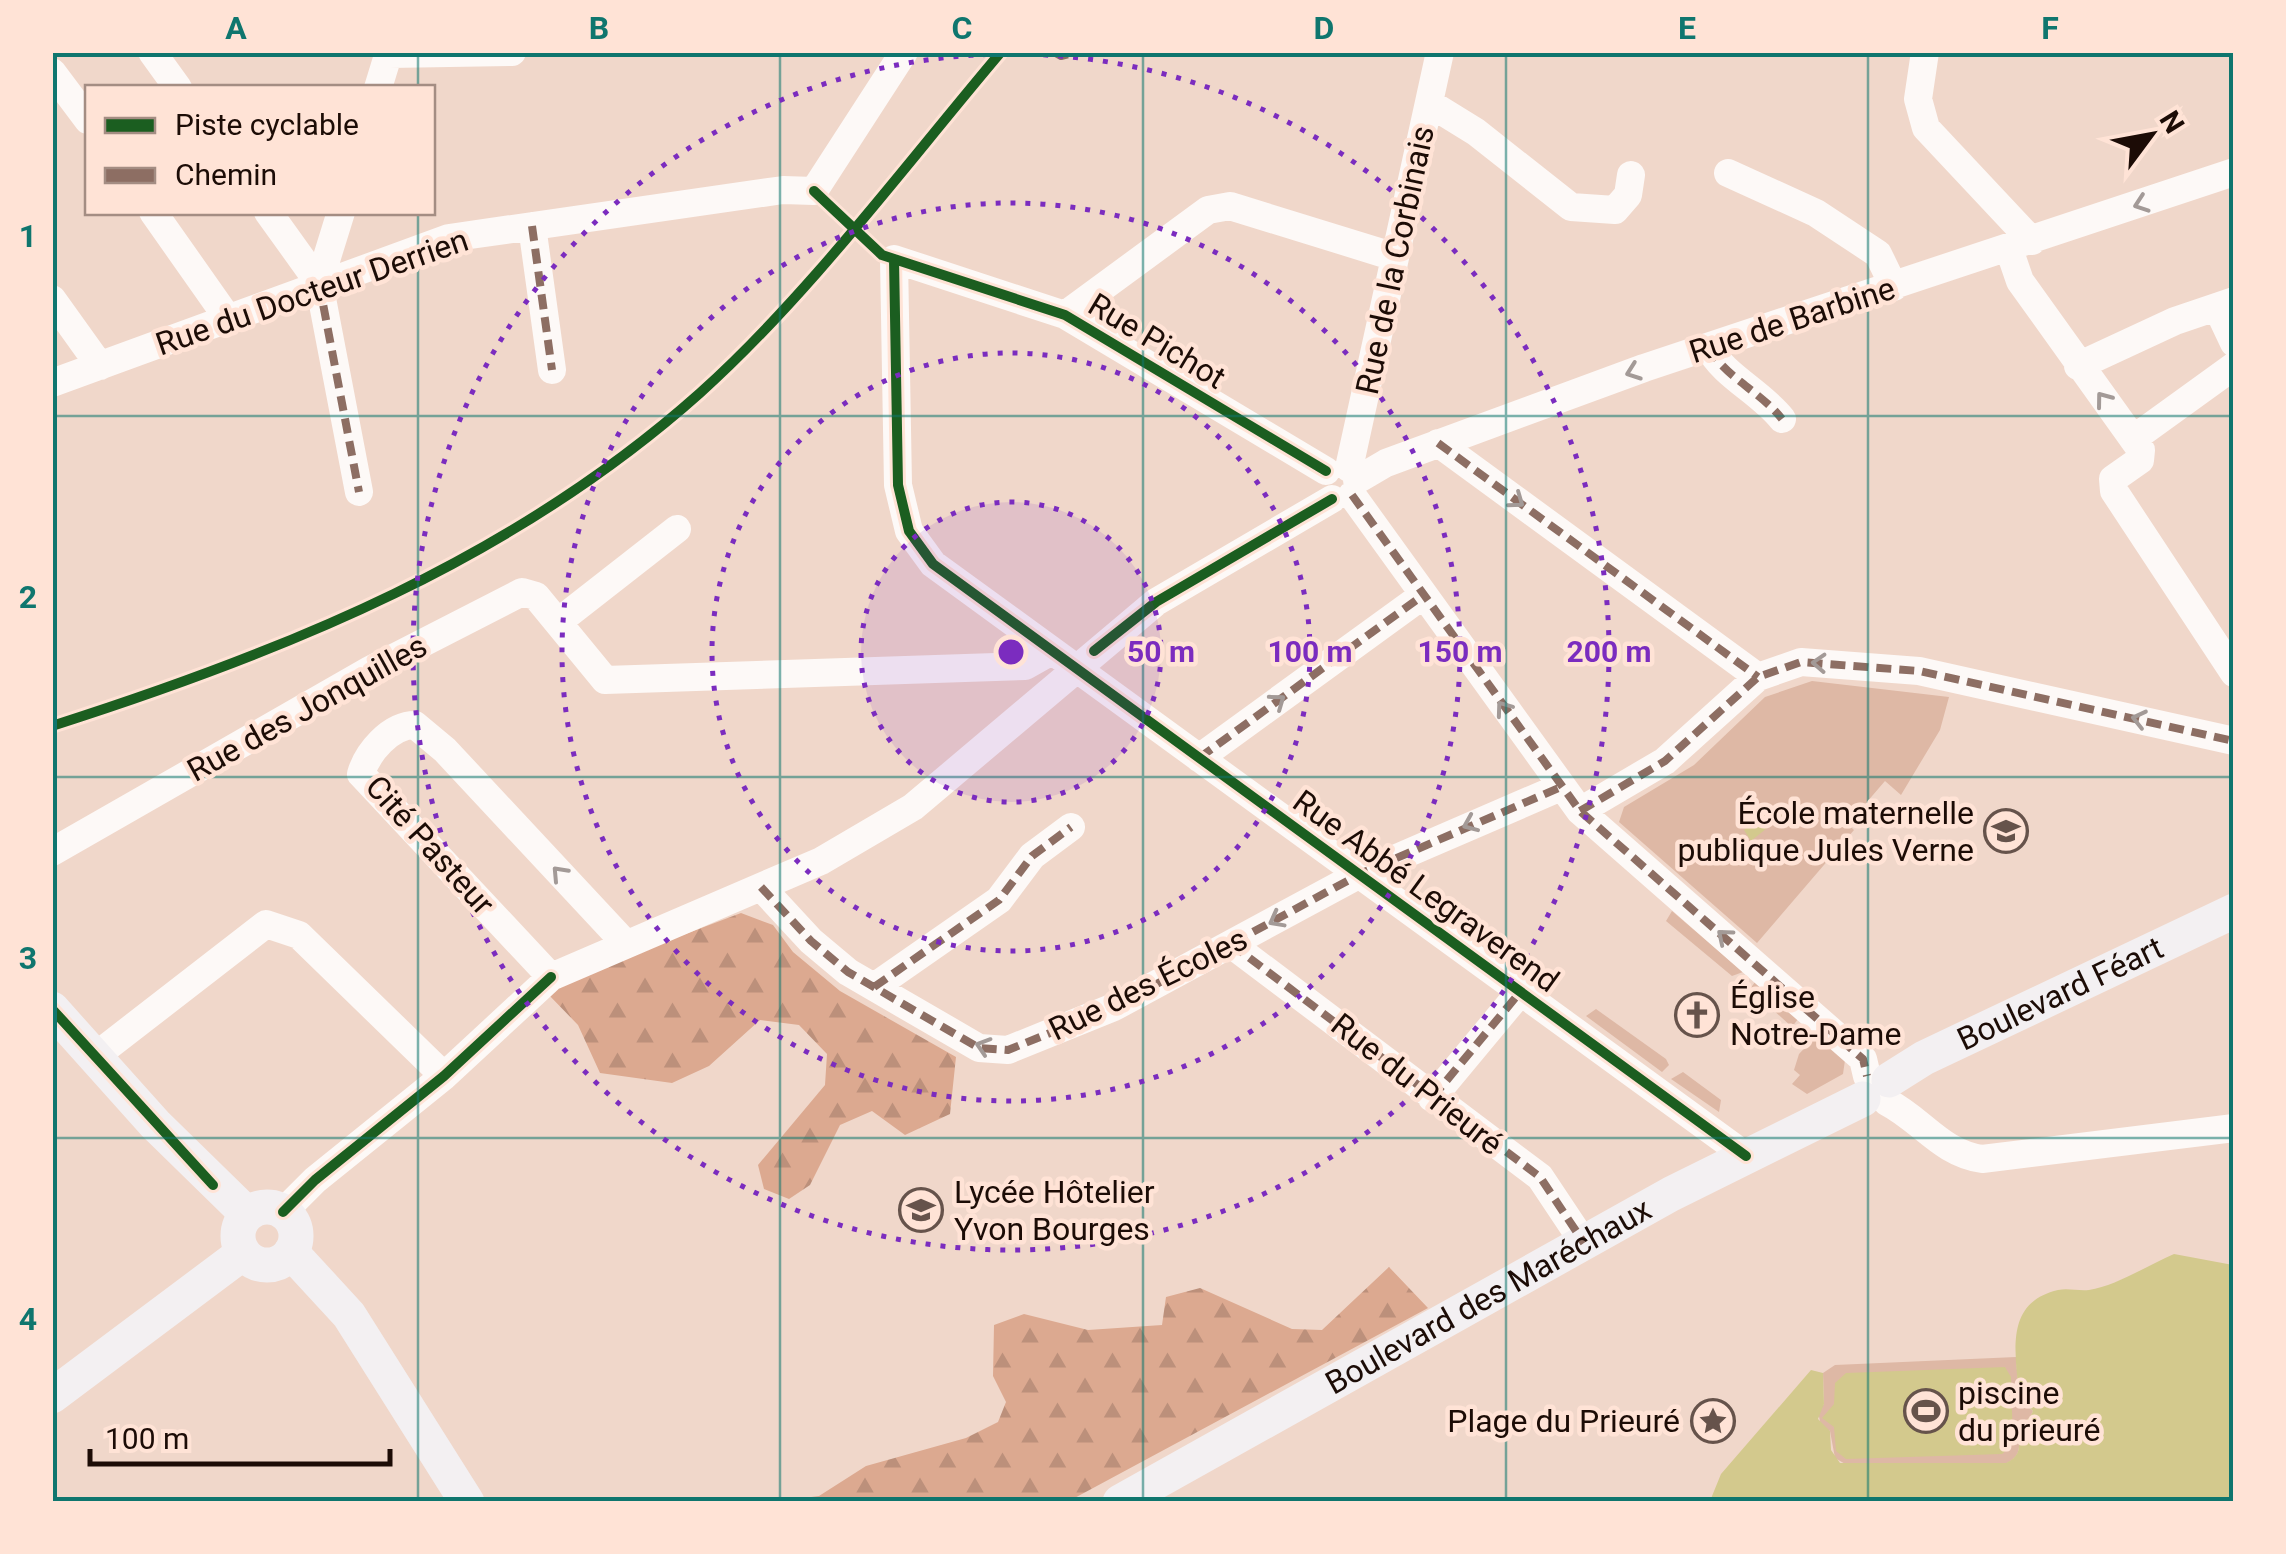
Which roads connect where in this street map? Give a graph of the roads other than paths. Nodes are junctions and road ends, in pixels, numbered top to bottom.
1 (152, 52) edge
2 (512, 52) edge
3 (904, 52) edge
4 (1440, 52) edge
5 (1925, 52) edge
6 (389, 53) edge
7 (52, 72) edge
8 (176, 85) edge
9 (379, 85) edge
10 (1429, 103) junction
11 (85, 116) edge
12 (2234, 172) edge
13 (1728, 173) dead end
14 (1631, 175) dead end
15 (155, 215) edge
16 (270, 215) edge
17 (340, 215) edge
18 (532, 226) junction
19 (2020, 245) junction
20 (1396, 256) junction
21 (894, 259) joint
22 (320, 283) junction
23 (1894, 286) junction
24 (52, 298) edge
25 (2225, 304) edge
26 (1065, 315) junction
27 (229, 320) junction
28 (2234, 342) edge
29 (1709, 347) junction
30 (100, 366) junction
31 (2078, 366) junction
32 (2234, 366) edge
33 (552, 370) dead end
34 (52, 384) edge
35 (1782, 420) dead end
36 (2133, 439) junction
37 (1438, 444) junction
38 (1343, 483) junction
39 (360, 492) dead end
40 (678, 529) dead end
41 (1422, 596) junction
42 (558, 622) junction
43 (1050, 652) junction
44 (1075, 668) junction
45 (2234, 673) edge
46 (1758, 677) junction
47 (2234, 741) edge
48 (1199, 758) junction
49 (1561, 787) junction
50 (1580, 811) junction
51 (1072, 827) dead end
52 (52, 852) edge
53 (1362, 873) junction
54 (762, 887) junction
55 (2234, 910) edge
56 (626, 944) junction
57 (1231, 944) junction
58 (551, 977) junction
59 (874, 988) junction
60 (1521, 992) junction
61 (52, 1008) edge
62 (93, 1058) junction
63 (444, 1076) junction
64 (1871, 1092) junction
65 (1432, 1098) junction
66 (2234, 1128) edge
67 (1746, 1156) junction
68 (283, 1212) junction
69 (247, 1214) junction
70 (1584, 1243) junction
71 (291, 1252) junction
72 (243, 1253) junction
73 (52, 1396) edge
74 (467, 1502) edge
75 (1120, 1502) edge

1 - 8 street
2 - 6 street
3 - 18 street, Rue du Docteur Derrien
4 - 10 street, Rue de la Corbinais
5 - 19 street
6 - 9 street
7 - 11 street
10 - 14 street
10 - 20 street, Rue de la Corbinais
12 -> 19 street, Rue de Barbine
13 - 23 street
15 - 27 street
16 - 22 street
17 - 22 street
18 - 22 street, Rue du Docteur Derrien
18 - 33 street
19 - 23 street, Rue de Barbine
19 - 31 street
20 - 26 street
20 - 38 street, Rue de la Corbinais
21 - 26 street, Rue Pichot
21 - 43 street, Rue Abbé Legraverend
22 - 27 street, Rue du Docteur Derrien
22 - 39 street
23 - 29 street, Rue de Barbine
24 - 30 street
25 - 28 street
25 - 31 street
26 - 38 street, Rue Pichot
27 - 30 street, Rue du Docteur Derrien
29 - 35 street
29 -> 37 street, Rue de Barbine
30 - 34 street, Rue du Docteur Derrien
36 -> 31 street
32 - 36 street
36 - 45 street
37 - 38 street, Rue de Barbine
37 -> 46 street
38 - 41 street, Rue Pichot
38 - 44 street, Rue de Barbine
40 - 42 street
48 -> 41 street
49 -> 41 street, Rue Pichot
42 - 43 street, Rue des Jonquilles
42 - 52 street, Rue des Jonquilles
43 - 44 street, Rue Abbé Legraverend
44 - 48 street, Rue Abbé Legraverend
44 - 54 street, Rue de Barbine
47 -> 46 street
46 - 50 street
48 - 53 street, Rue Abbé Legraverend
49 - 50 street, Rue Pichot
49 -> 53 street, Rue des Écoles
64 -> 50 street, Rue Pichot
51 - 59 street
53 -> 57 street, Rue des Écoles
53 - 60 street, Rue Abbé Legraverend
54 - 56 street, Rue de Barbine
54 - 59 street, Rue des Écoles
55 - 64 main road, Boulevard Féart
56 - 58 street, Rue de Barbine
56 -> 58 street, Cité Pasteur
57 -> 59 street, Rue des Écoles
57 - 65 street, Rue du Prieuré
58 - 63 street, Rue de Barbine
60 - 65 street
60 - 67 street, Rue Abbé Legraverend
61 - 62 main road
62 - 63 street
62 - 69 main road
63 - 68 street, Rue de Barbine
64 - 66 street, Rue Pichot
64 - 67 main road, Boulevard des Maréchaux
65 - 70 street, Rue du Prieuré
67 - 70 main road, Boulevard des Maréchaux
68 - 69 main road
68 - 71 main road
69 - 72 main road
70 - 75 main road, Boulevard des Maréchaux
71 - 72 main road
71 - 74 main road
72 - 73 main road

